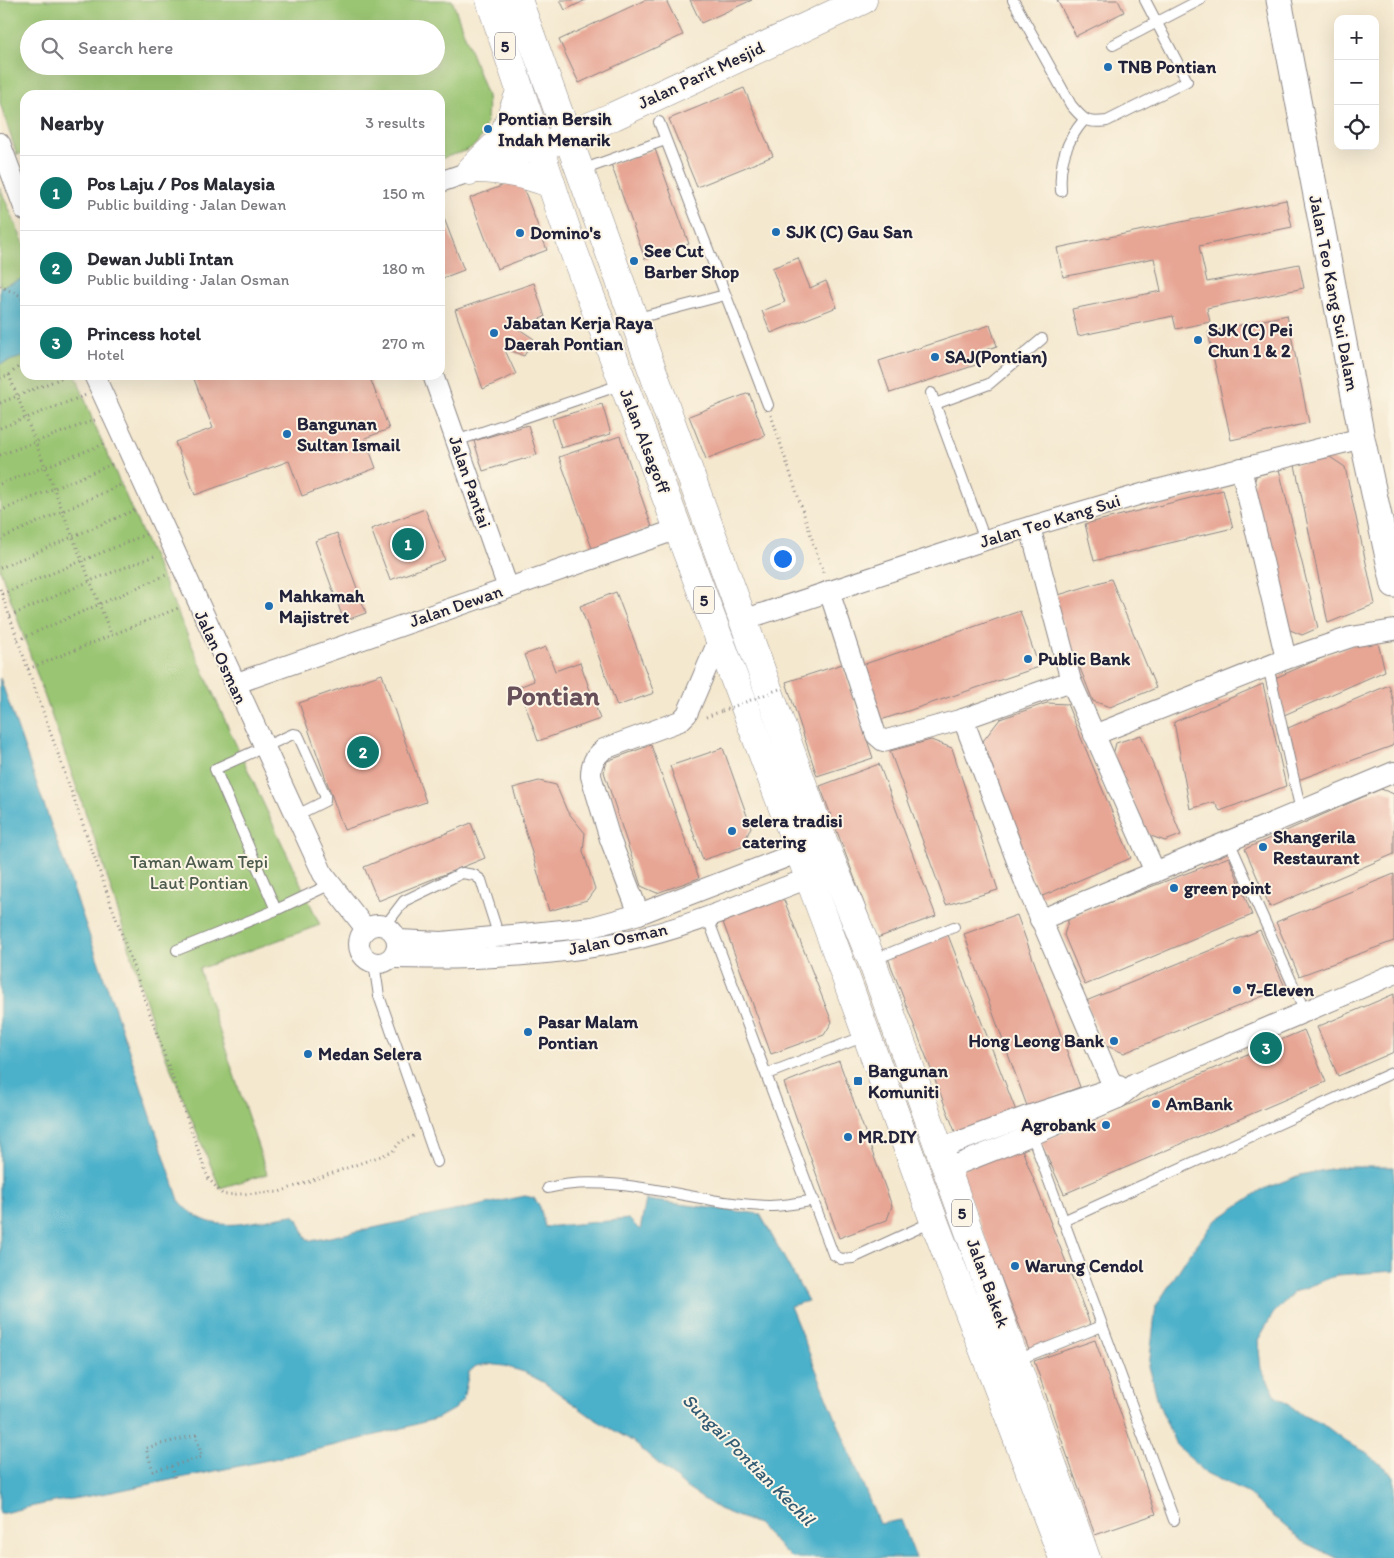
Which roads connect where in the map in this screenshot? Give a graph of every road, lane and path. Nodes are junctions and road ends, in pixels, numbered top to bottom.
1 (490, 0) edge
2 (518, 0) edge
3 (863, 0) edge
4 (1013, 0) edge
5 (1145, 0) edge
6 (1200, 0) edge
7 (1279, 0) edge
8 (1157, 22) junction
9 (1113, 45) dead end
10 (520, 92) junction
11 (1084, 120) junction
12 (658, 122) dead end
13 (566, 137) junction
14 (665, 140) junction
15 (0, 143) edge
16 (539, 148) junction
17 (474, 170) junction
18 (578, 171) junction
19 (5, 172) edge
20 (445, 180) edge
21 (551, 184) junction
22 (1061, 191) dead end
23 (20, 200) edge
24 (0, 286) edge
25 (725, 295) junction
26 (20, 296) edge
27 (633, 320) junction
28 (1042, 339) dead end
29 (20, 365) edge
30 (9, 375) junction
31 (0, 378) edge
32 (56, 380) edge
33 (435, 380) edge
34 (97, 382) edge
35 (624, 384) junction
36 (931, 393) dead end
37 (18, 396) junction
38 (0, 403) edge
39 (935, 404) junction
40 (768, 405) joint
41 (111, 414) junction
42 (27, 418) junction
43 (0, 428) edge
44 (122, 437) junction
45 (1362, 438) junction
46 (456, 441) junction
47 (35, 442) junction
48 (0, 456) edge
49 (130, 456) junction
50 (45, 466) junction
51 (1241, 468) junction
52 (139, 476) junction
53 (0, 484) edge
54 (53, 488) junction
55 (152, 503) junction
56 (63, 509) junction
57 (0, 511) edge
58 (162, 527) junction
59 (1030, 527) junction
60 (678, 529) junction
61 (73, 536) junction
62 (0, 539) edge
63 (985, 540) junction
64 (172, 549) junction
65 (82, 560) junction
66 (0, 568) edge
67 (181, 569) junction
68 (90, 581) junction
69 (1394, 584) edge
70 (508, 588) junction
71 (0, 589) edge
72 (829, 591) junction
73 (2, 594) junction
74 (196, 601) junction
75 (99, 604) junction
76 (10, 616) junction
77 (743, 620) junction
78 (1394, 630) edge
79 (111, 634) junction
80 (719, 639) junction
81 (18, 640) junction
82 (1277, 662) junction
83 (28, 669) junction
84 (1072, 681) junction
85 (234, 684) junction
86 (782, 688) dead end
87 (722, 711) dead end
88 (963, 719) junction
89 (1094, 735) junction
90 (263, 747) junction
91 (1394, 772) edge
92 (1301, 811) junction
93 (295, 816) junction
94 (1230, 841) junction
95 (824, 843) junction
96 (798, 852) junction
97 (834, 869) junction
98 (1155, 872) junction
99 (808, 878) junction
100 (331, 884) junction
101 (276, 910) junction
102 (639, 914) junction
103 (707, 916) junction
104 (1040, 920) junction
105 (954, 927) dead end
106 (499, 937) junction
107 (383, 943) junction
108 (177, 950) dead end
109 (872, 961) junction
110 (1394, 974) edge
111 (1305, 1012) junction
112 (866, 1036) junction
113 (1394, 1072) edge
114 (767, 1074) junction
115 (1115, 1092) junction
116 (426, 1131) junction
117 (1032, 1135) junction
118 (943, 1159) junction
119 (437, 1162) dead end
120 (548, 1188) dead end
121 (814, 1200) junction
122 (934, 1221) junction
123 (1063, 1221) junction
124 (1102, 1326) junction
125 (1017, 1361) junction
126 (171, 1466) junction
127 (176, 1478) dead end
128 (1174, 1520) dead end
129 (1063, 1558) edge
130 (1086, 1558) edge

1 - 10 main road, Jalan Alsagoff / 5
2 - 13 main road, Jalan Alsagoff / 5
3 - 13 main road, Jalan Parit Mesjid
4 - 11 lane
5 - 8 lane
6 - 8 lane
7 - 45 street, Jalan Teo Kang Sui Dalam
8 - 9 lane
8 - 11 lane
10 - 16 main road, Jalan Alsagoff / 5
10 - 17 main road
11 - 22 lane
12 - 14 lane
13 - 16 main road, Jalan Parit Mesjid
13 - 18 main road, Jalan Alsagoff / 5
14 - 18 lane
14 - 25 lane
15 - 19 street
16 - 17 street
16 - 21 main road, Jalan Alsagoff / 5
17 - 20 street
17 - 21 main road
18 - 27 main road, Jalan Alsagoff / 5
19 - 23 street
21 - 35 main road, Jalan Alsagoff / 5
24 - 26 path
25 - 27 lane
25 - 40 lane
27 - 77 main road, Jalan Alsagoff / 5
28 - 39 lane
29 - 30 path
30 - 31 path
30 - 37 path
32 - 37 path
33 - 46 street, Jalan Pantai
34 - 41 street, Jalan Osman
34 - 42 path
35 - 46 lane
35 - 60 main road, Jalan Alsagoff / 5
36 - 39 lane
37 - 38 path
37 - 42 path
39 - 63 lane
40 - 72 path
41 - 44 street, Jalan Osman
41 - 47 path
42 - 43 path
42 - 47 path
44 - 49 street, Jalan Osman
44 - 50 path
45 - 51 street, Jalan Teo Kang Sui
45 - 69 street, Jalan Teo Kang Sui Dalam
46 - 70 street, Jalan Pantai
47 - 48 path
47 - 50 path
49 - 52 street, Jalan Osman
49 - 54 path
50 - 53 path
50 - 54 path
51 - 59 street, Jalan Teo Kang Sui
51 - 82 street
52 - 55 street, Jalan Osman
52 - 56 path
54 - 56 path
54 - 57 path
55 - 58 street, Jalan Osman
55 - 61 path
56 - 61 path
56 - 62 path
58 - 64 street, Jalan Osman
58 - 65 path
59 - 63 street, Jalan Teo Kang Sui
59 - 84 street
60 - 70 street, Jalan Dewan
60 - 80 main road, Jalan Alsagoff / 5
61 - 65 path
61 - 66 path
63 - 72 street, Jalan Teo Kang Sui
64 - 67 street, Jalan Osman
64 - 68 path
65 - 68 path
65 - 73 path
67 - 74 street, Jalan Osman
67 - 75 path
68 - 75 path
68 - 76 path
70 - 85 street, Jalan Dewan
71 - 73 path
72 - 77 street, Jalan Teo Kang Sui
72 - 88 street
73 - 76 path
74 - 79 path
74 - 85 street, Jalan Osman
75 - 79 path
75 - 81 path
76 - 81 path
77 - 95 main road, Jalan Alsagoff / 5
78 - 82 street
79 - 83 path
80 - 96 main road, Jalan Alsagoff / 5
80 - 102 street
81 - 83 path
82 - 89 street
82 - 92 lane
83 - 116 path
84 - 88 street
84 - 89 street
85 - 90 street, Jalan Osman
86 - 87 path, bridge
88 - 104 street
89 - 98 street
90 - 93 street, Jalan Osman
90 - 93 lane
90 - 101 lane
91 - 92 street
92 - 94 street
93 - 100 street, Jalan Osman
94 - 98 street
94 - 111 lane
95 - 96 street, Jalan Osman
95 - 97 main road, Jalan Alsagoff / 5
96 - 99 main road, Jalan Alsagoff / 5
96 - 102 street, Jalan Osman
97 - 99 street, Jalan Osman
97 - 109 main road, Jalan Bakek / 5
98 - 104 street
99 - 103 street, Jalan Osman
99 - 112 main road, Jalan Bakek / 5
100 - 101 lane
100 - 107 street, Jalan Osman
101 - 108 lane
102 - 106 street, Jalan Osman
103 - 107 street, Jalan Osman
103 - 114 lane
104 - 115 street
105 - 109 lane
106 - 107 street, Jalan Osman
106 - 107 lane
107 - 116 lane
109 - 118 main road, Jalan Bakek / 5
110 - 111 street
111 - 115 street
112 - 114 lane
112 - 122 main road, Jalan Bakek / 5
113 - 123 lane
114 - 121 lane
115 - 117 street
115 - 118 street
116 - 119 lane
117 - 118 street
117 - 123 lane
118 - 125 main road, Jalan Bakek / 5
120 - 121 lane
121 - 122 lane
122 - 129 main road, Jalan Bakek / 5
123 - 124 lane
124 - 125 lane
124 - 128 lane
125 - 130 main road, Jalan Bakek / 5
126 - 126 path
126 - 127 path

